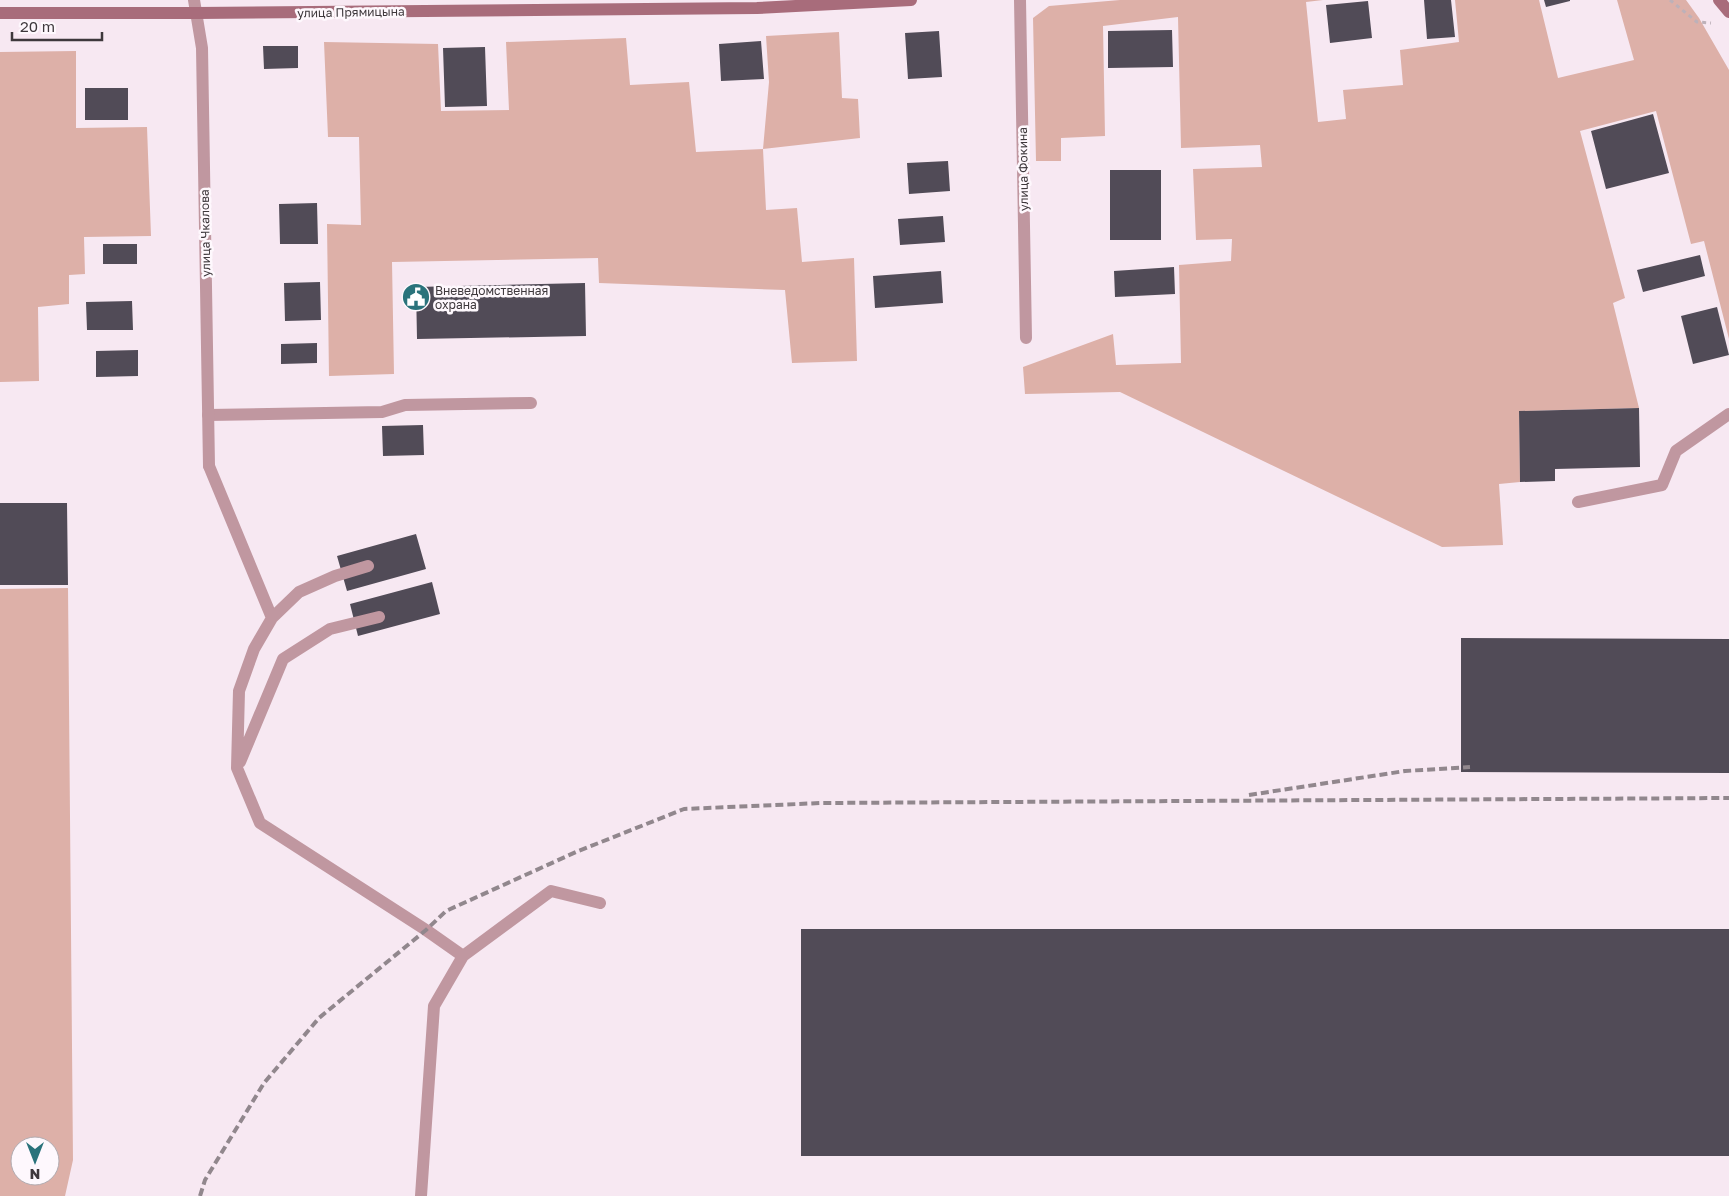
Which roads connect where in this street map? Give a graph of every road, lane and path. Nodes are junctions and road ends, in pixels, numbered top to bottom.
1 (194, 0) edge
2 (911, 0) edge
3 (1020, 0) edge
4 (1670, 0) edge
5 (1719, 0) edge
6 (1729, 12) edge
7 (0, 13) edge
8 (196, 13) junction
9 (1713, 23) dead end
10 (1026, 338) dead end
11 (531, 403) dead end
12 (1729, 414) edge
13 (208, 415) junction
14 (1578, 502) dead end
15 (368, 566) dead end
16 (379, 617) dead end
17 (272, 618) junction
18 (237, 768) junction
19 (600, 903) dead end
20 (463, 956) junction
21 (421, 1196) edge

1 - 8 street, улица Чкалова
2 - 8 street, улица Прямицына
3 - 10 street, улица Фокина
4 - 9 path
5 - 6 street
7 - 8 street, улица Прямицына
8 - 13 street, улица Чкалова
11 - 13 street
12 - 14 street
13 - 17 street, улица Чкалова
15 - 17 street
16 - 18 street
17 - 18 street
18 - 20 street
19 - 20 street
20 - 21 street

